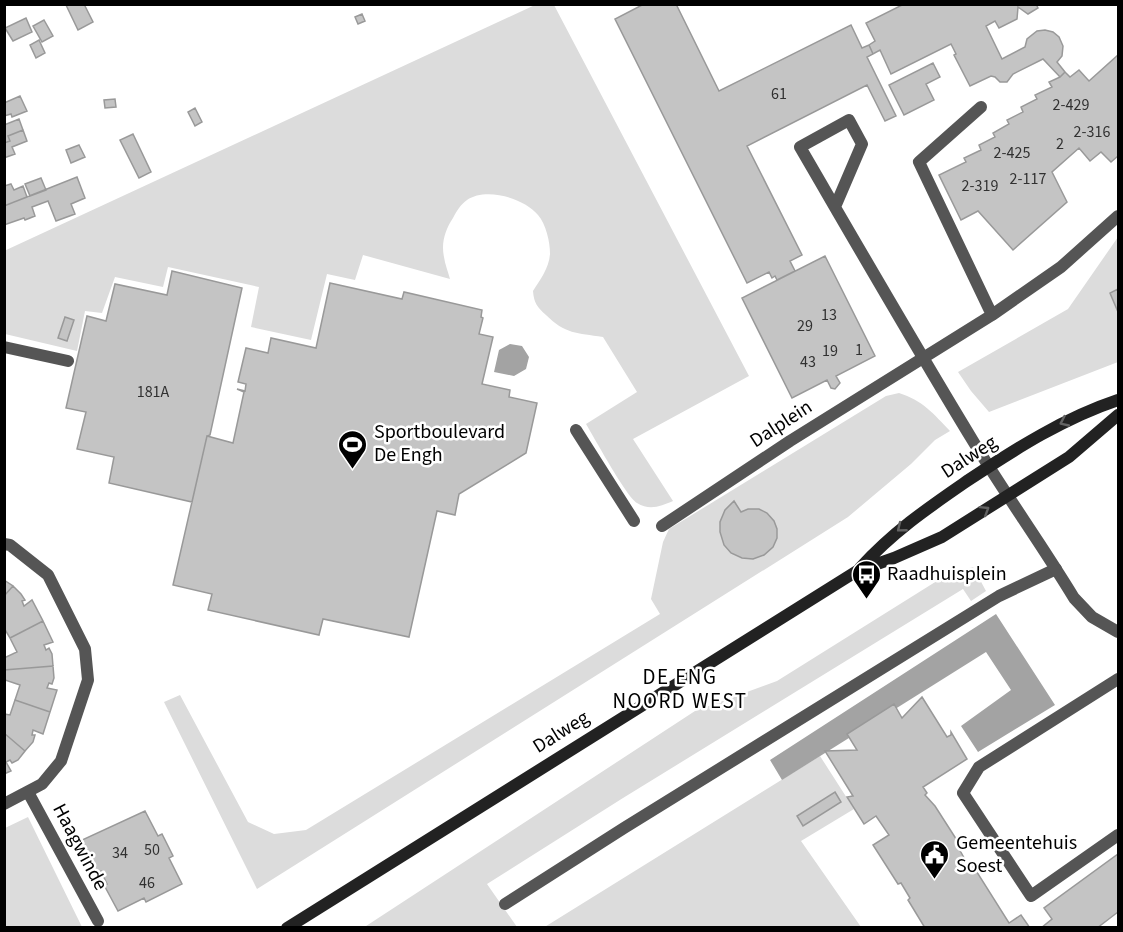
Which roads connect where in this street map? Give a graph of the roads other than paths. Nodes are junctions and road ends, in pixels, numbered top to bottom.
1 (981, 107) dead end
2 (835, 207) junction
3 (1119, 216) edge
4 (992, 315) junction
5 (4, 347) edge
6 (923, 357) junction
7 (68, 362) dead end
8 (1119, 400) edge
9 (1119, 415) edge
10 (576, 430) dead end
11 (989, 466) junction
12 (1008, 496) junction
13 (634, 521) dead end
14 (662, 526) dead end
15 (4, 544) edge
16 (1056, 569) junction
17 (857, 571) junction
18 (1119, 632) edge
19 (1119, 679) edge
20 (28, 792) junction
21 (4, 804) edge
22 (1119, 835) edge
23 (505, 904) dead end
24 (98, 921) dead end
25 (287, 927) edge

1 - 4 street
2 - 2 street
2 - 6 street
3 - 4 street, Dalplein
4 - 6 street, Dalplein
5 - 7 street
6 - 11 street
6 - 14 street, Dalplein
8 -> 11 street, Dalweg
9 - 12 street, Dalweg
10 - 13 street
11 - 12 street
11 -> 17 street, Dalweg
12 - 16 street
17 -> 12 street, Dalweg
15 - 20 street, Haagwinde
16 - 18 street
16 - 23 street
17 - 25 street, Dalweg
19 - 22 street
20 - 21 street, Haagwinde
20 - 24 street, Haagwinde

